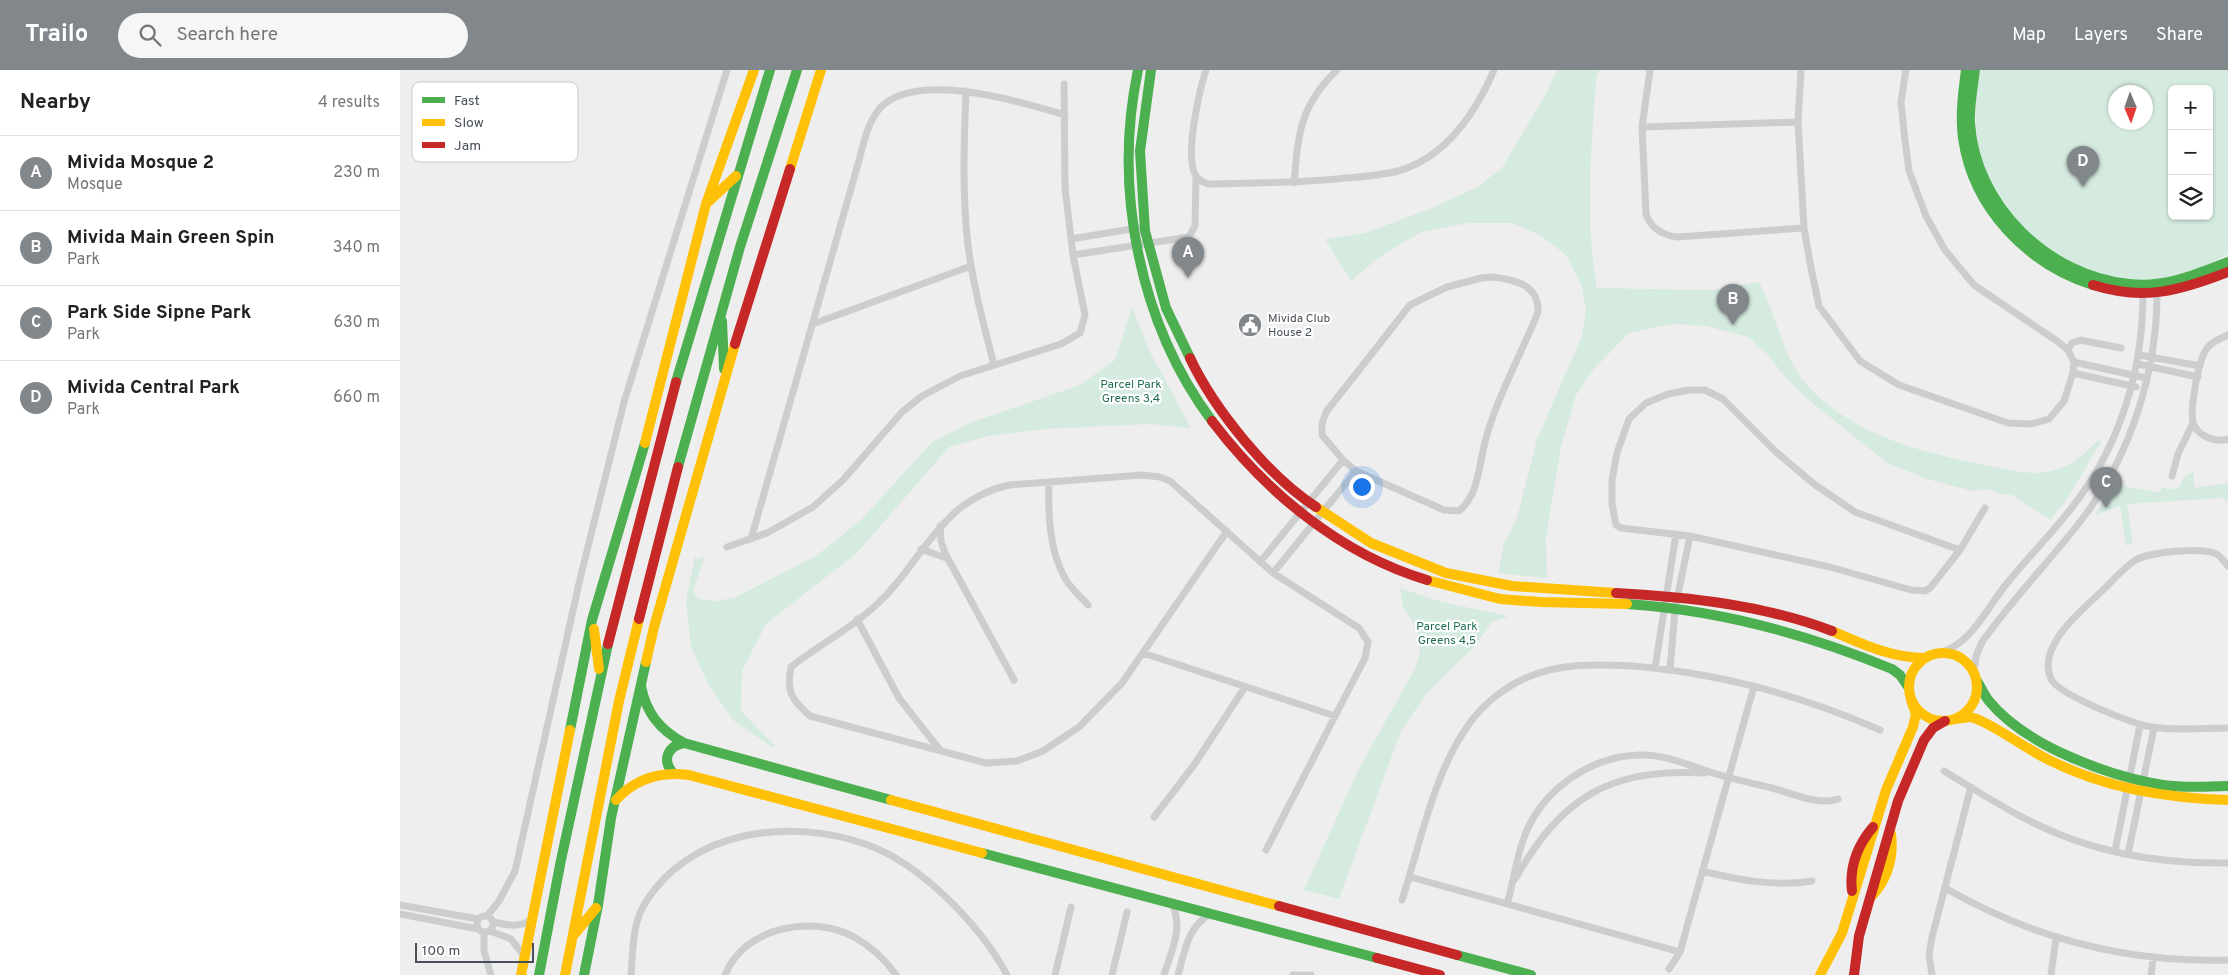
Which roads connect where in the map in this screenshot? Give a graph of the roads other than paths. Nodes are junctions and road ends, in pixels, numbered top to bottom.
1 (727, 70) edge
2 (754, 70) edge
3 (770, 70) edge
4 (797, 70) edge
5 (821, 70) edge
6 (1138, 70) edge
7 (1151, 70) edge
8 (1206, 70) edge
9 (1336, 70) edge
10 (1494, 70) edge
11 (1650, 70) edge
12 (1801, 70) edge
13 (1906, 70) edge
14 (1966, 70) edge
15 (1975, 70) edge
16 (1064, 84) dead end
17 (966, 91) junction
18 (1065, 115) junction
19 (1798, 122) junction
20 (1642, 127) junction
21 (736, 175) junction
22 (1196, 176) junction
23 (1294, 183) junction
24 (706, 204) junction
25 (1145, 226) junction
26 (1133, 228) junction
27 (1804, 228) junction
28 (1071, 239) junction
29 (1147, 242) junction
30 (1136, 244) junction
31 (1073, 255) junction
32 (2228, 262) edge
33 (971, 266) junction
34 (2228, 272) edge
35 (2157, 293) junction
36 (2143, 294) junction
37 (722, 310) junction
38 (813, 324) junction
39 (2228, 335) edge
40 (2121, 348) dead end
41 (2068, 350) junction
42 (2139, 355) junction
43 (2152, 356) junction
44 (2074, 362) junction
45 (2138, 364) junction
46 (994, 365) junction
47 (2149, 366) junction
48 (2200, 366) junction
49 (2073, 373) junction
50 (2135, 375) junction
51 (2198, 377) junction
52 (724, 378) junction
53 (2146, 378) junction
54 (2132, 386) junction
55 (2143, 388) junction
56 (2194, 423) junction
57 (2228, 439) edge
58 (1343, 460) junction
59 (1356, 471) junction
60 (2172, 476) dead end
61 (1049, 482) junction
62 (1304, 508) junction
63 (1985, 508) dead end
64 (1317, 518) junction
65 (940, 526) junction
66 (1227, 530) junction
67 (1676, 534) junction
68 (1690, 536) junction
69 (751, 539) junction
70 (727, 546) dead end
71 (921, 549) junction
72 (1960, 550) junction
73 (948, 558) junction
74 (1260, 562) junction
75 (2228, 566) edge
76 (1273, 573) junction
77 (1665, 595) junction
78 (1677, 597) junction
79 (1088, 605) dead end
80 (1663, 608) junction
81 (1675, 609) junction
82 (857, 619) junction
83 (592, 620) junction
84 (1143, 653) junction
85 (1936, 654) junction
86 (1925, 658) junction
87 (1655, 668) junction
88 (1670, 670) junction
89 (600, 676) junction
90 (1975, 676) junction
91 (1014, 680) dead end
92 (641, 686) junction
93 (1754, 686) junction
94 (1245, 687) junction
95 (1909, 688) junction
96 (1911, 700) junction
97 (1334, 716) junction
98 (1950, 720) junction
99 (2140, 725) junction
100 (2154, 728) junction
101 (2228, 728) edge
102 (1880, 730) dead end
103 (684, 743) junction
104 (940, 751) junction
105 (1944, 771) dead end
106 (672, 772) junction
107 (1715, 774) junction
108 (1728, 777) junction
109 (2130, 777) junction
110 (2144, 781) junction
111 (2228, 786) edge
112 (1971, 787) junction
113 (2128, 789) junction
114 (2141, 793) junction
115 (1838, 799) dead end
116 (2228, 800) edge
117 (615, 801) junction
118 (1154, 817) dead end
119 (1875, 824) junction
120 (1890, 828) junction
121 (1872, 835) junction
122 (1887, 839) junction
123 (1266, 850) dead end
124 (2115, 851) junction
125 (2128, 854) junction
126 (2228, 863) edge
127 (1702, 871) junction
128 (1410, 877) junction
129 (1812, 881) dead end
130 (1513, 882) junction
131 (1858, 882) junction
132 (1874, 885) junction
133 (1945, 888) junction
134 (1853, 896) junction
135 (1870, 899) junction
136 (1402, 900) dead end
137 (1172, 904) junction
138 (1507, 904) junction
139 (400, 905) edge
140 (598, 905) junction
141 (1071, 907) dead end
142 (1127, 912) dead end
143 (400, 914) edge
144 (1210, 914) junction
145 (487, 916) junction
146 (478, 920) junction
147 (531, 920) junction
148 (493, 922) junction
149 (484, 931) junction
150 (571, 938) junction
151 (2056, 938) junction
152 (1171, 951) junction
153 (1680, 952) junction
154 (1184, 954) junction
155 (525, 958) junction
156 (2153, 958) junction
157 (2228, 960) edge
158 (632, 962) junction
159 (1669, 969) dead end
160 (491, 975) edge
161 (521, 975) edge
162 (539, 975) edge
163 (565, 975) edge
164 (584, 975) edge
165 (631, 975) edge
166 (635, 975) edge
167 (725, 975) edge
168 (896, 975) edge
169 (1008, 975) edge
170 (1055, 975) edge
171 (1112, 975) edge
172 (1164, 975) edge
173 (1178, 975) edge
174 (1293, 975) edge
175 (1311, 975) edge
176 (1440, 975) edge
177 (1531, 975) edge
178 (1820, 975) edge
179 (1854, 975) edge
180 (1932, 975) edge
181 (2051, 975) edge
182 (2151, 975) edge

1 - 145 street
2 - 24 street
3 - 21 street
4 - 37 street
5 - 52 street
6 - 26 street
7 - 25 street
8 - 22 street
9 - 23 street
10 - 23 street
11 - 20 street
12 - 19 street
13 - 41 street
14 - 36 street
15 - 32 street
16 - 18 street
17 - 18 street
17 - 33 street
17 - 38 street
18 - 28 street
19 - 20 street
19 - 27 street
20 - 27 street
21 - 24 street
21 - 89 street
22 - 23 street
22 - 29 street
24 - 83 street
25 - 26 street
25 - 29 street
26 - 28 street
26 - 30 street
27 - 49 street
28 - 31 street
29 - 30 street
29 - 62 street
30 - 31 street
30 - 62 street
31 - 46 street
33 - 38 street
33 - 46 street
34 - 35 street
35 - 36 street
35 - 43 street
36 - 42 street
37 - 52 street
37 - 150 street
38 - 69 street
39 - 48 street
40 - 41 street
41 - 44 street
42 - 43 street
42 - 45 street
43 - 47 street
43 - 48 street
44 - 49 street
44 - 50 street
45 - 47 street
45 - 50 street
46 - 69 street
47 - 51 street
47 - 53 street
48 - 51 street
49 - 54 street
50 - 53 street
50 - 54 street
51 - 56 street
52 - 92 street
53 - 55 street
54 - 55 street
54 - 85 street
55 - 90 street
56 - 57 street
56 - 60 street
58 - 59 street
58 - 59 street
58 - 62 street
59 - 64 street
61 - 65 street
61 - 66 street
61 - 79 street
62 - 64 street
62 - 74 street
63 - 72 street
64 - 76 street
64 - 77 street
64 - 80 street
65 - 71 street
65 - 73 street
66 - 74 street
66 - 84 street
67 - 68 street
67 - 72 street
67 - 77 street
68 - 72 street
68 - 78 street
69 - 70 street
71 - 73 street
71 - 82 street
73 - 91 street
74 - 76 street
75 - 99 street
76 - 97 street
77 - 78 street
77 - 80 street
78 - 81 street
78 - 86 street
80 - 81 street
80 - 87 street
81 - 88 street
81 - 95 street
82 - 104 street
82 - 104 street
83 - 89 street
83 - 147 street
84 - 94 street
84 - 104 street
85 - 86 street
85 - 90 street
86 - 95 street
87 - 88 street
87 - 128 street
88 - 93 street
89 - 162 street
90 - 98 street
90 - 109 street
92 - 103 street
92 - 117 street
93 - 102 street
93 - 108 street
94 - 97 street
94 - 118 street
95 - 96 street
96 - 98 street
96 - 119 street
97 - 123 street
98 - 113 street
98 - 120 street
99 - 100 street
99 - 109 street
100 - 101 street
100 - 110 street
103 - 106 street
103 - 177 street
105 - 112 street
106 - 117 street
106 - 137 street
107 - 108 street
107 - 130 street
107 - 130 street
108 - 115 street
108 - 127 street
109 - 110 street
109 - 113 street
110 - 111 street
110 - 114 street
112 - 124 street
112 - 133 street
113 - 114 street
113 - 124 street
114 - 116 street
114 - 125 street
117 - 140 street
119 - 121 street
119 - 134 street
120 - 122 street
120 - 135 street
121 - 122 street
121 - 131 street
122 - 132 street
124 - 125 street
125 - 126 street
127 - 129 street
127 - 153 street
128 - 136 street
128 - 138 street
130 - 138 street
131 - 132 street
131 - 134 street
132 - 135 street
133 - 151 street
133 - 180 street
134 - 178 street
135 - 179 street
137 - 144 street
137 - 152 street
138 - 153 street
139 - 146 street
140 - 150 street
140 - 164 street
141 - 170 street
142 - 171 street
143 - 149 street
144 - 154 street
144 - 176 street
145 - 146 street
145 - 148 street
146 - 149 street
147 - 148 street
147 - 155 street
148 - 149 street
149 - 155 street
149 - 160 street
150 - 163 street
151 - 156 street
151 - 181 street
152 - 154 street
152 - 172 street
153 - 159 street
154 - 173 street
155 - 161 street
156 - 157 street
156 - 182 street
158 - 165 street
158 - 166 street
158 - 169 street
167 - 168 street
174 - 175 street

